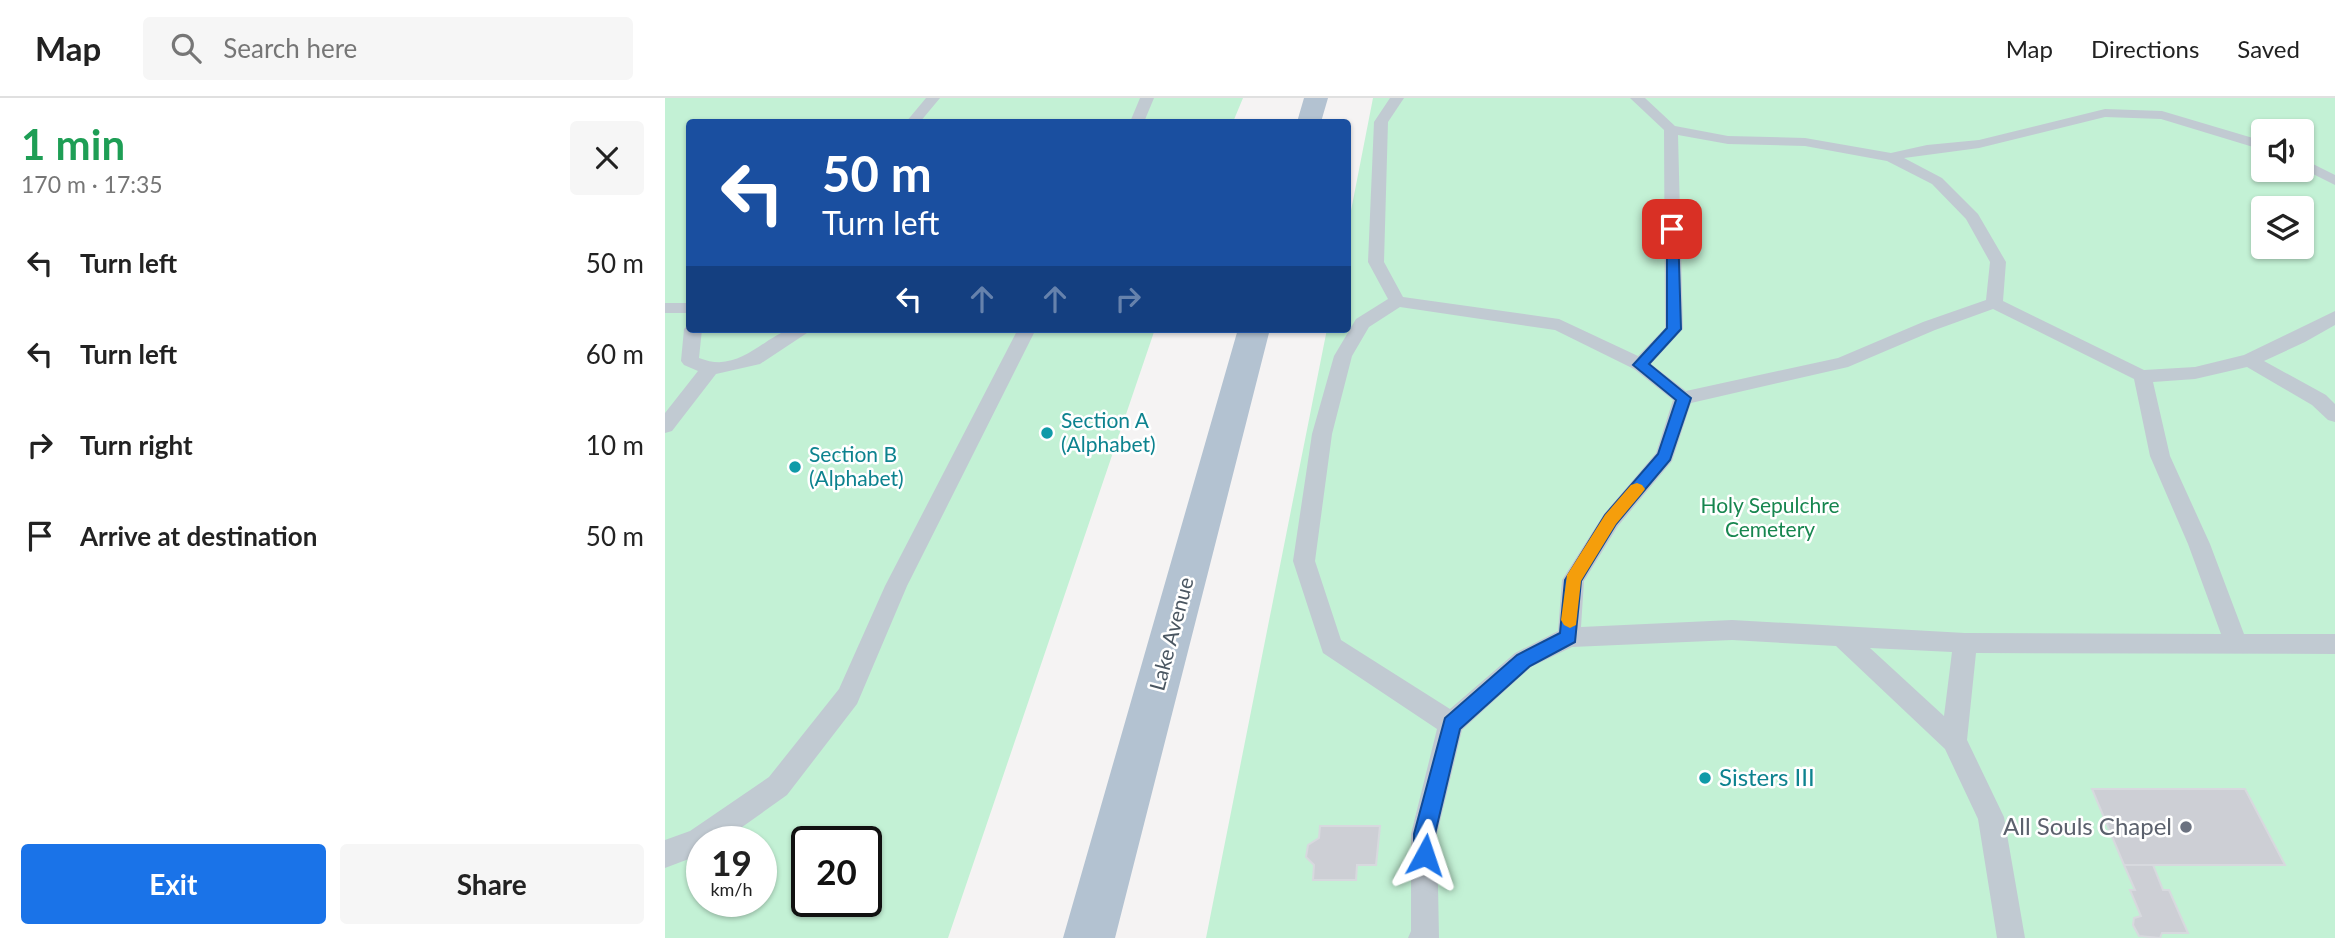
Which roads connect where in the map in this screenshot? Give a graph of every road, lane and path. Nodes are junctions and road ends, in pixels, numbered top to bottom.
1 (933, 98) edge
2 (1147, 98) edge
3 (1316, 98) edge
4 (1397, 98) edge
5 (1637, 98) edge
6 (916, 119) edge
7 (1138, 119) edge
8 (1310, 119) edge
9 (1671, 130) junction
10 (2251, 142) edge
11 (1891, 157) junction
12 (2314, 170) edge
13 (2335, 181) edge
14 (1397, 301) junction
15 (1994, 303) junction
16 (665, 308) edge
17 (686, 308) edge
18 (2335, 317) edge
19 (693, 333) edge
20 (797, 333) edge
21 (1025, 333) edge
22 (1253, 333) edge
23 (2249, 359) junction
24 (1640, 365) junction
25 (710, 369) junction
26 (2142, 376) junction
27 (1683, 398) junction
28 (2335, 415) edge
29 (665, 425) edge
30 (1569, 637) junction
31 (1842, 637) junction
32 (1965, 643) junction
33 (2236, 643) junction
34 (2335, 644) edge
35 (1451, 724) junction
36 (1954, 741) junction
37 (665, 854) edge
38 (1089, 938) edge
39 (1422, 938) edge
40 (2011, 938) edge

1 - 6 lane
2 - 7 lane
3 - 8 main road
4 - 14 lane
5 - 9 lane
9 - 11 lane
9 - 24 lane
10 - 11 lane
11 - 15 lane
12 - 13 lane
14 - 24 lane
14 - 35 lane
15 - 26 lane
15 - 27 lane
16 - 17 lane
18 - 23 lane
19 - 25 lane
20 - 25 lane
21 - 37 lane
22 - 38 main road, Lake Avenue
23 - 26 lane
23 - 28 lane
24 - 27 lane
25 - 29 lane
26 - 33 lane
27 - 30 lane
30 - 31 lane
30 - 35 lane
31 - 32 lane
31 - 36 lane
32 - 33 lane
32 - 36 lane
33 - 34 lane
35 - 39 lane
36 - 40 lane

